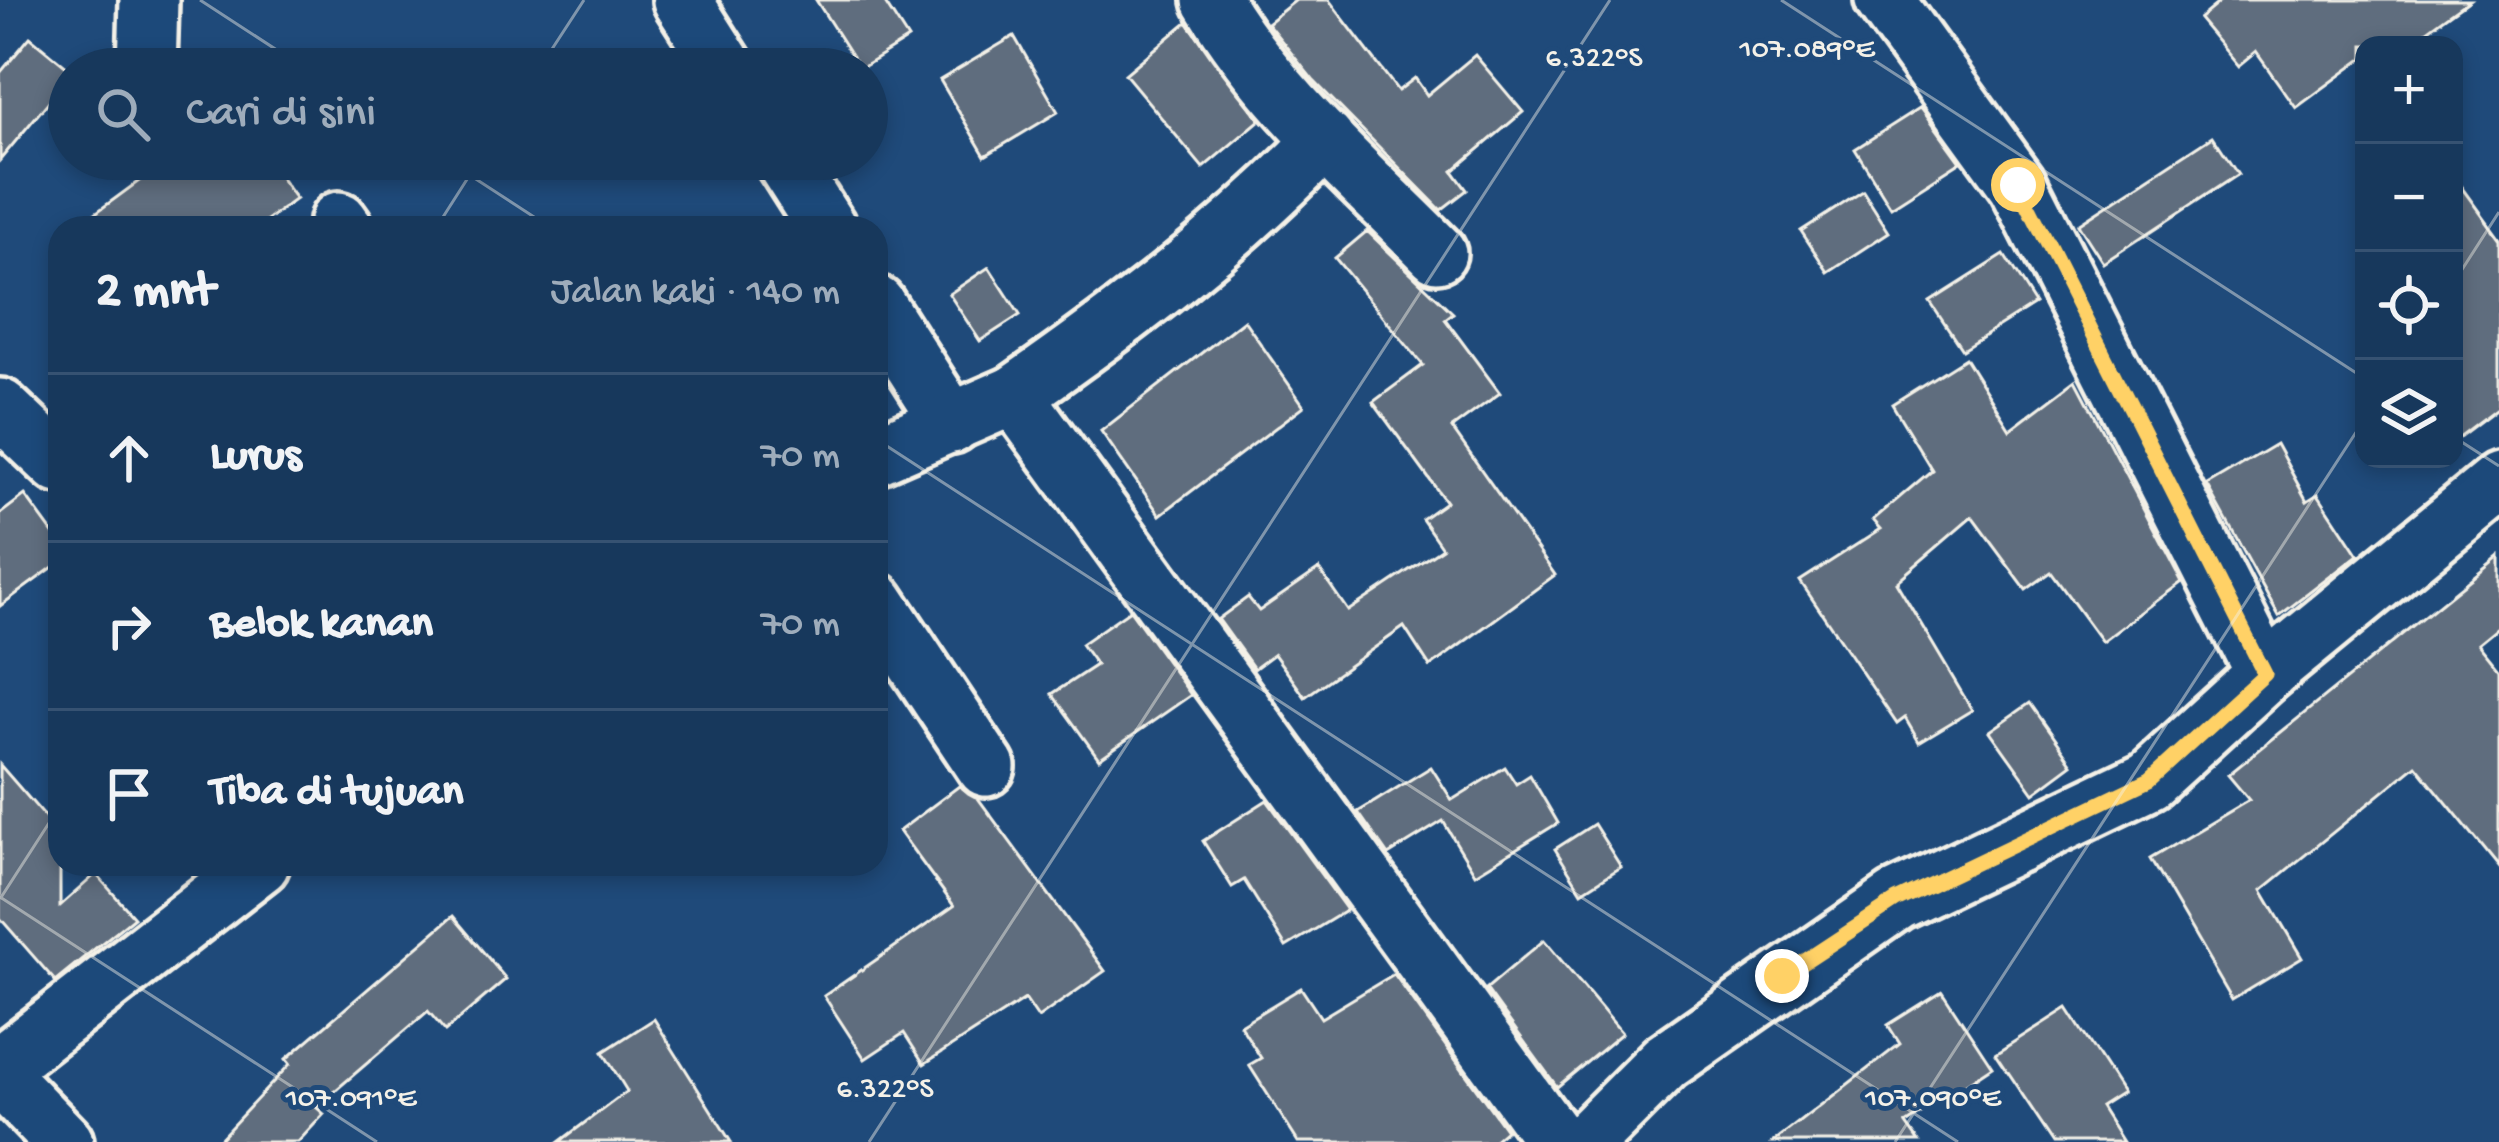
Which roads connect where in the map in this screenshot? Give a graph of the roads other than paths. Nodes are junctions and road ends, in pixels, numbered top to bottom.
1 (149, 0) edge
2 (682, 0) edge
3 (1212, 0) edge
4 (1884, 0) edge
5 (148, 48) edge
6 (713, 48) edge
7 (1325, 140) junction
8 (796, 180) edge
9 (819, 216) edge
10 (1437, 253) dead end
11 (888, 323) edge
12 (1014, 395) junction
13 (0, 408) edge
14 (952, 424) junction
15 (888, 450) edge
16 (48, 454) edge
17 (2499, 482) edge
18 (888, 620) edge
19 (2265, 674) junction
20 (986, 767) dead end
21 (245, 876) edge
22 (0, 1066) edge
23 (0, 1076) edge
24 (64, 1142) edge
25 (1556, 1142) edge
26 (1585, 1142) edge

1 - 5 street
2 - 6 street
3 - 7 street
4 - 19 street
7 - 10 street
7 - 12 street
8 - 9 street
11 - 14 street
12 - 14 street
12 - 25 street
13 - 16 street
14 - 15 street
17 - 19 street
18 - 20 street
19 - 26 street
21 - 22 street
23 - 24 street

